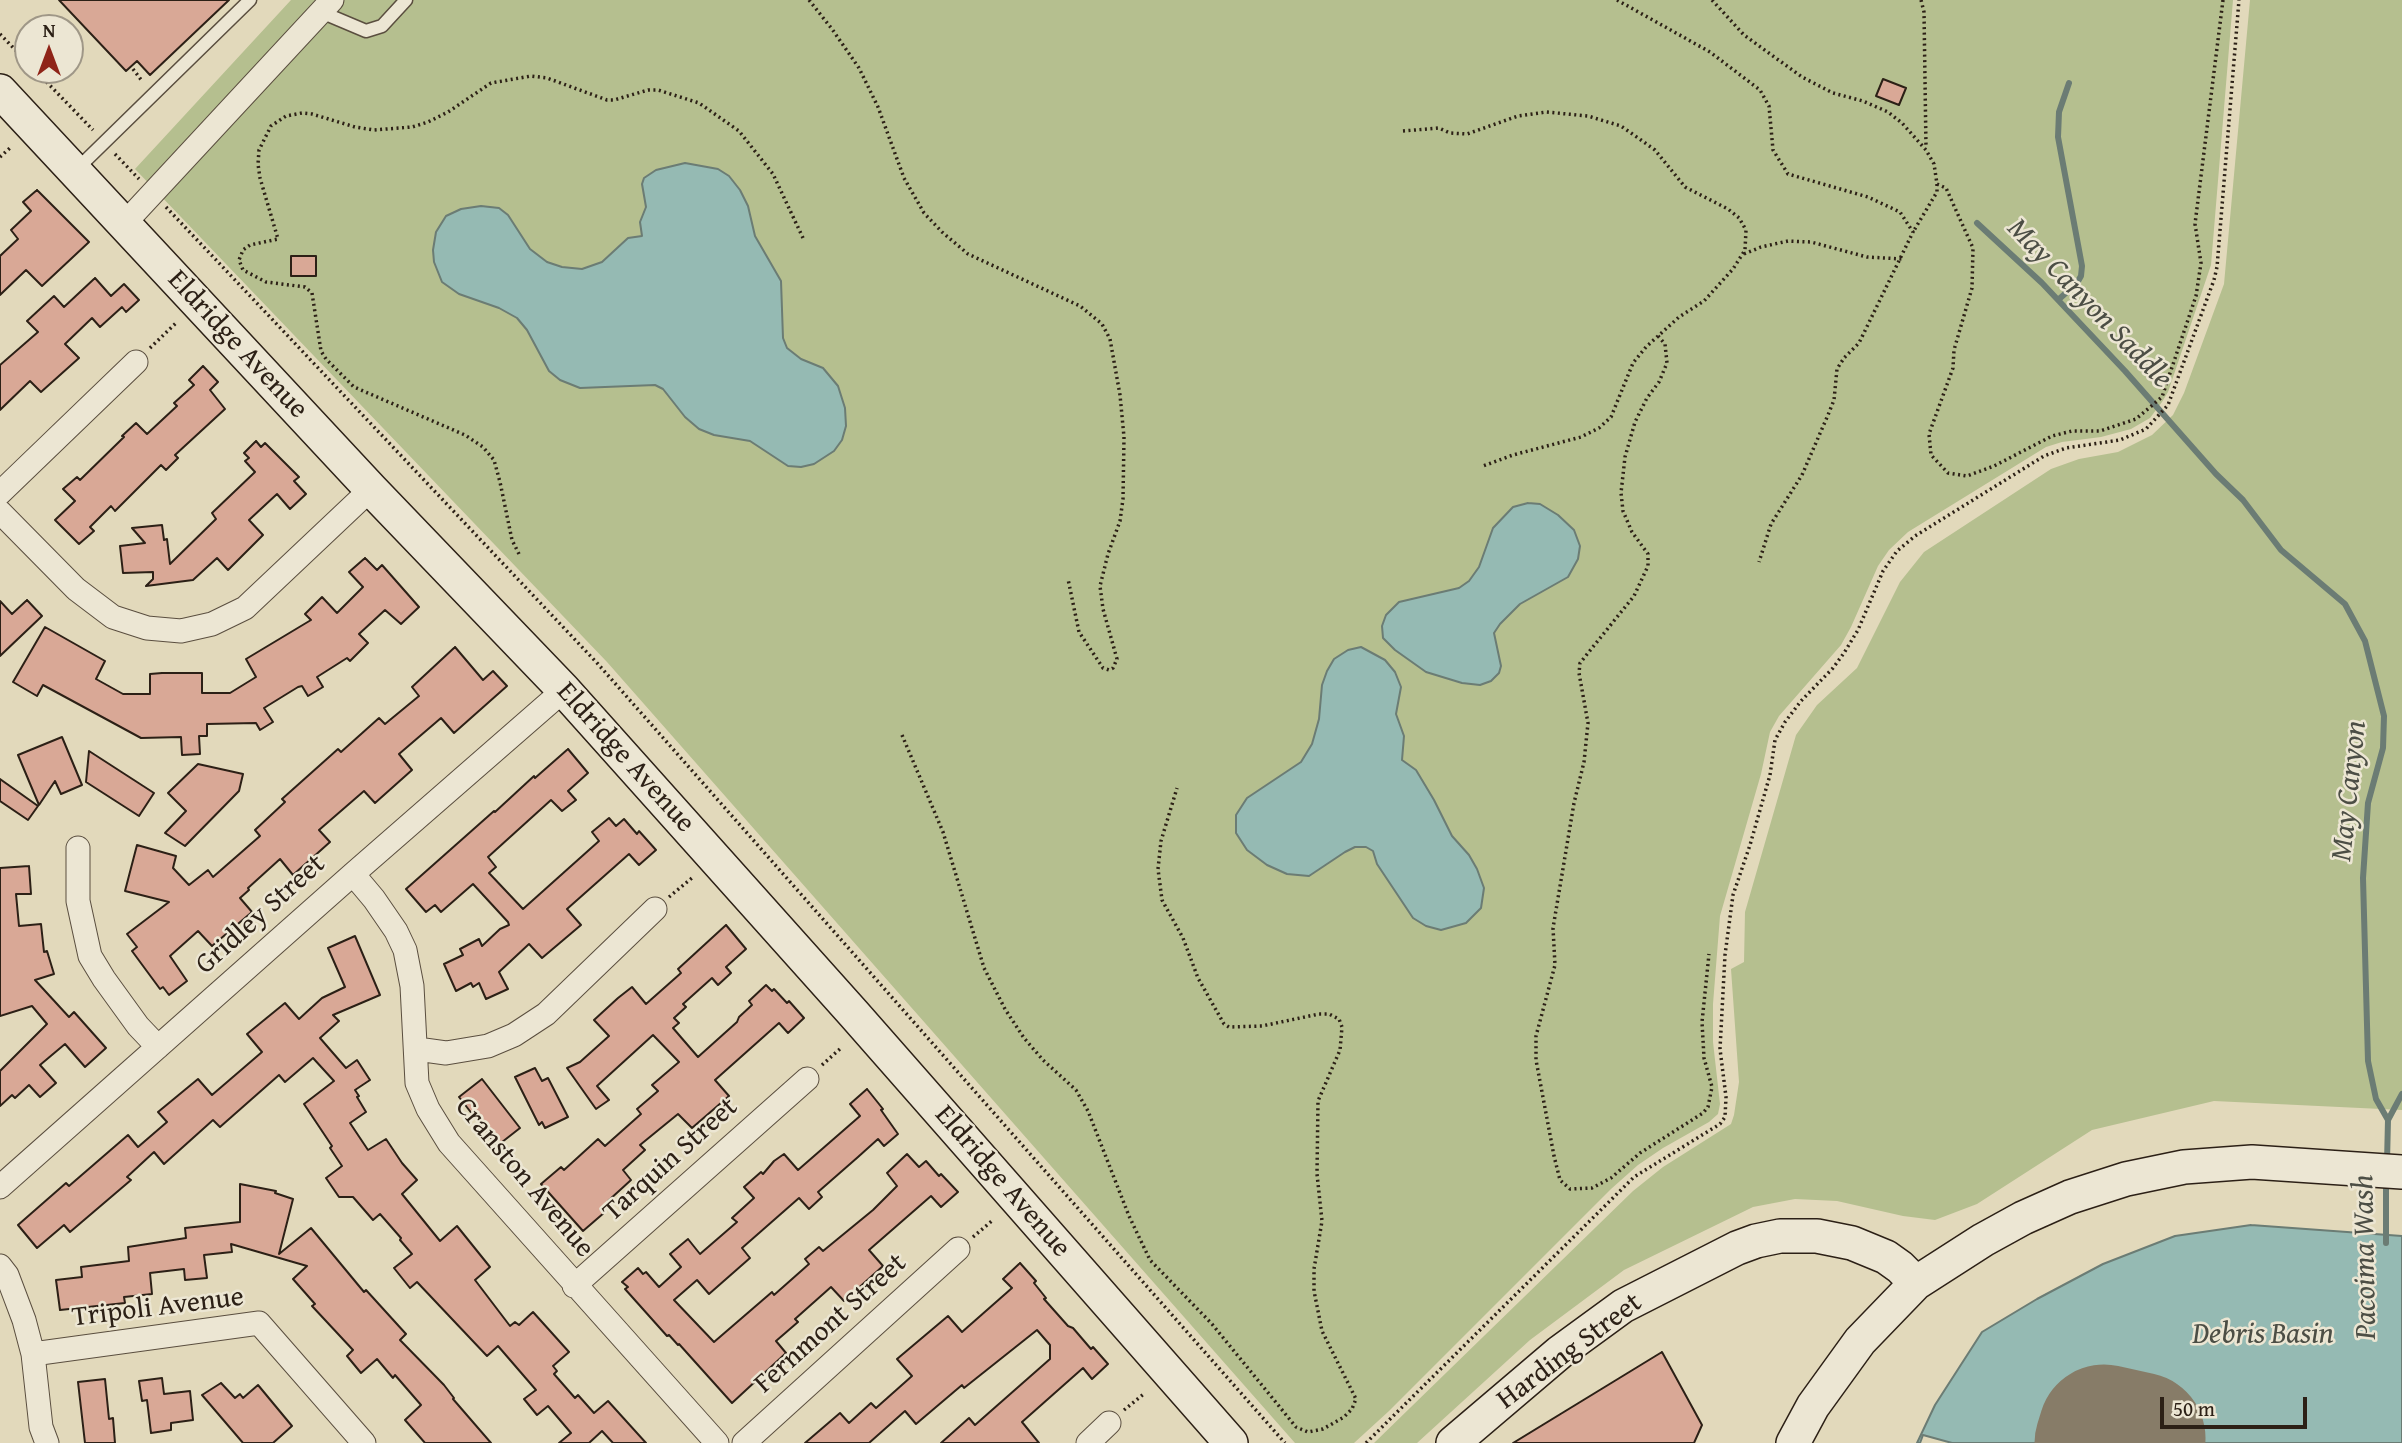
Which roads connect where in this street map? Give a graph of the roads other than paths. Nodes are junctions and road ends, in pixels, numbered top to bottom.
1 (250, 0) edge
2 (406, 0) edge
3 (327, 6) edge
4 (0, 91) edge
5 (75, 172) junction
6 (124, 224) junction
7 (136, 362) road end
8 (372, 489) junction
9 (0, 493) edge
10 (0, 512) edge
11 (564, 690) junction
12 (78, 848) dead end
13 (353, 874) junction
14 (655, 909) road end
15 (158, 1047) junction
16 (416, 1049) junction
17 (807, 1079) road end
18 (2402, 1171) edge
19 (0, 1187) edge
20 (958, 1250) dead end
21 (0, 1266) edge
22 (1916, 1283) junction
23 (574, 1286) junction
24 (33, 1354) junction
25 (1109, 1423) road end
26 (47, 1443) edge
27 (364, 1443) edge
28 (717, 1443) edge
29 (744, 1443) edge
30 (1087, 1443) edge
31 (1231, 1443) edge
32 (1453, 1443) edge
33 (1793, 1443) edge

1 - 5 lane
2 - 3 lane
3 - 6 street
4 - 5 street, Eldridge Avenue
5 - 6 street, Eldridge Avenue
6 - 8 street, Eldridge Avenue
7 - 9 street
8 - 10 street
8 - 11 street, Eldridge Avenue
11 - 13 street, Gridley Street
11 - 31 street, Eldridge Avenue
12 - 15 street
13 - 15 street, Gridley Street
13 - 16 street, Cranston Avenue
14 - 16 street
15 - 19 street, Gridley Street
16 - 23 street, Cranston Avenue
17 - 23 street, Tarquin Street
18 - 22 street
20 - 29 street, Fernmont Street
21 - 24 street
22 - 32 street, Harding Street
22 - 33 street
23 - 28 street, Cranston Avenue
24 - 26 street
24 - 27 street, Tripoli Avenue
25 - 30 street

